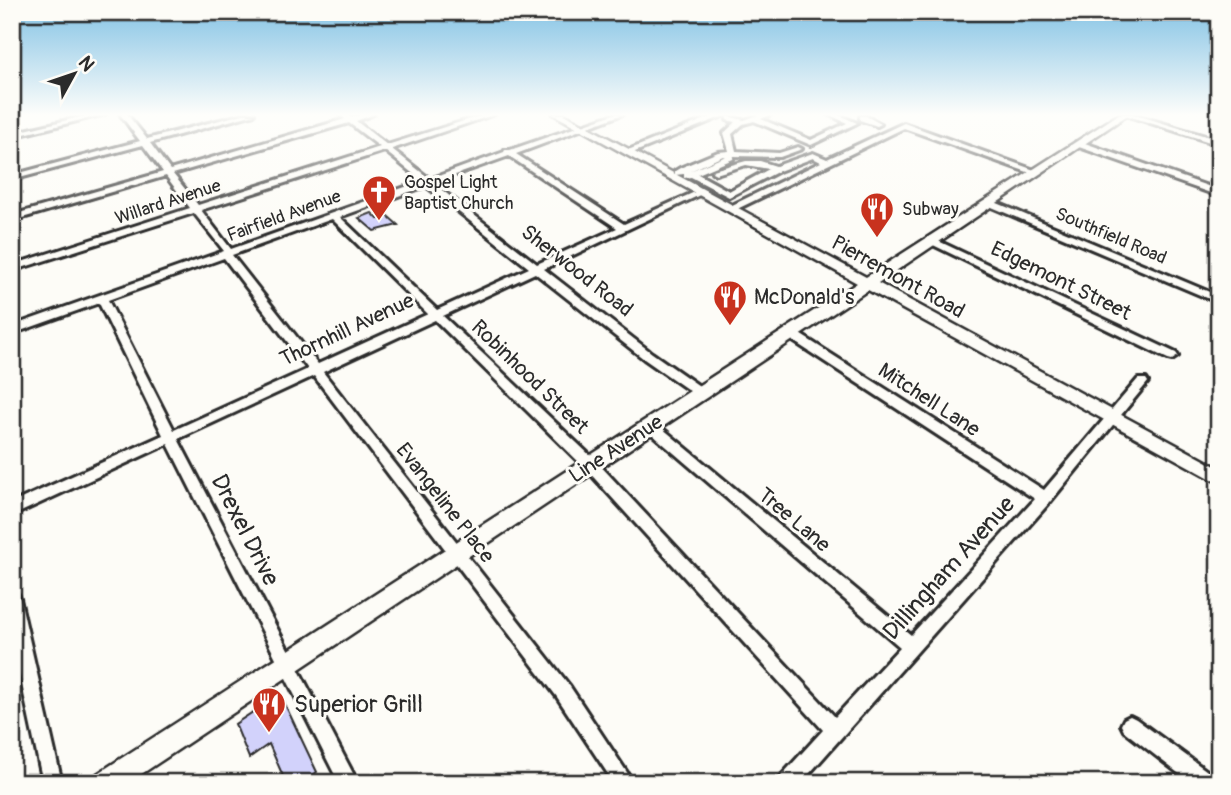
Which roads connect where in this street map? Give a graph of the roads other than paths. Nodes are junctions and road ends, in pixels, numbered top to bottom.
1 (112, 151) edge
2 (153, 151) edge
3 (238, 151) edge
4 (376, 151) edge
5 (390, 151) edge
6 (792, 151) edge
7 (849, 151) edge
8 (976, 151) edge
9 (1068, 151) edge
10 (1099, 151) edge
11 (508, 152) joint
12 (627, 152) edge
13 (732, 153) joint
14 (827, 162) junction
15 (731, 166) junction
16 (776, 169) junction
17 (1036, 172) junction
18 (169, 173) junction
19 (680, 175) junction
20 (762, 176) junction
21 (12, 178) edge
22 (726, 180) junction
23 (427, 181) junction
24 (700, 186) junction
25 (1219, 193) edge
26 (990, 203) junction
27 (197, 209) junction
28 (731, 209) junction
29 (333, 215) junction
30 (12, 218) edge
31 (624, 228) junction
32 (932, 241) junction
33 (228, 253) junction
34 (12, 268) edge
35 (536, 268) junction
36 (867, 284) junction
37 (102, 298) junction
38 (1219, 300) edge
39 (435, 314) junction
40 (12, 330) edge
41 (791, 334) junction
42 (1172, 356) dead end
43 (315, 370) junction
44 (1142, 382) dead end
45 (701, 393) junction
46 (1112, 418) junction
47 (651, 426) junction
48 (171, 436) junction
49 (591, 465) junction
50 (1219, 476) edge
51 (1045, 498) junction
52 (12, 510) edge
53 (457, 553) junction
54 (12, 598) edge
55 (16, 637) edge
56 (911, 645) junction
57 (286, 665) junction
58 (1130, 725) dead end
59 (835, 730) junction
60 (52, 783) edge
61 (106, 783) edge
62 (349, 783) edge
63 (625, 783) edge
64 (788, 783) edge
65 (1207, 783) edge

1 - 21 street
2 - 18 street
3 - 18 street
4 - 27 street, Willard Avenue
5 - 23 street, Sherwood Road
6 - 13 street
7 - 14 street
8 - 17 street
9 - 17 main road, Line Avenue
10 - 25 street
11 - 23 street, Fairfield Avenue
11 - 31 street
12 - 19 main road, Pierremont Road
13 - 19 street
14 - 16 street
14 - 28 street
15 - 16 street
15 - 20 street
15 - 22 street
16 - 20 street
17 - 26 main road, Line Avenue
18 - 27 street
18 - 30 street
19 - 24 main road, Pierremont Road
20 - 22 street
22 - 24 street, Thornhill Avenue
22 - 24 street
23 - 29 street, Fairfield Avenue
23 - 35 street, Sherwood Road
24 - 28 main road, Pierremont Road
24 - 31 street, Thornhill Avenue
26 - 32 main road, Line Avenue
26 - 38 street, Southfield Road
27 - 33 street
27 - 34 street, Willard Avenue
28 - 36 main road, Pierremont Road
29 - 33 street, Fairfield Avenue
29 - 39 street, Robinhood Street
31 - 35 street, Thornhill Avenue
32 - 36 main road, Line Avenue
32 - 42 street, Edgemont Street
33 - 37 street, Fairfield Avenue
33 - 43 street, Evangeline Place
35 - 39 street, Thornhill Avenue
35 - 45 street, Sherwood Road
36 - 41 main road, Line Avenue
36 - 46 main road, Pierremont Road
37 - 40 street, Fairfield Avenue
37 - 48 street, Drexel Drive
39 - 43 street, Thornhill Avenue
39 - 49 street, Robinhood Street
41 - 45 main road, Line Avenue
41 - 51 street, Mitchell Lane
43 - 48 street, Thornhill Avenue
43 - 53 street, Evangeline Place
44 - 46 street, Dillingham Avenue
45 - 47 main road, Line Avenue
46 - 50 main road, Pierremont Road
46 - 51 street, Dillingham Avenue
47 - 49 main road, Line Avenue
47 - 56 street, Tree Lane
48 - 52 street, Thornhill Avenue
48 - 57 street, Drexel Drive
49 - 53 main road, Line Avenue
49 - 59 street, Robinhood Street
51 - 56 street, Dillingham Avenue
53 - 57 main road, Line Avenue
53 - 63 street, Evangeline Place
54 - 55 street
55 - 60 street
56 - 59 street, Dillingham Avenue
57 - 61 main road, Line Avenue
57 - 62 street, Drexel Drive
58 - 65 street
59 - 64 street, Dillingham Avenue

